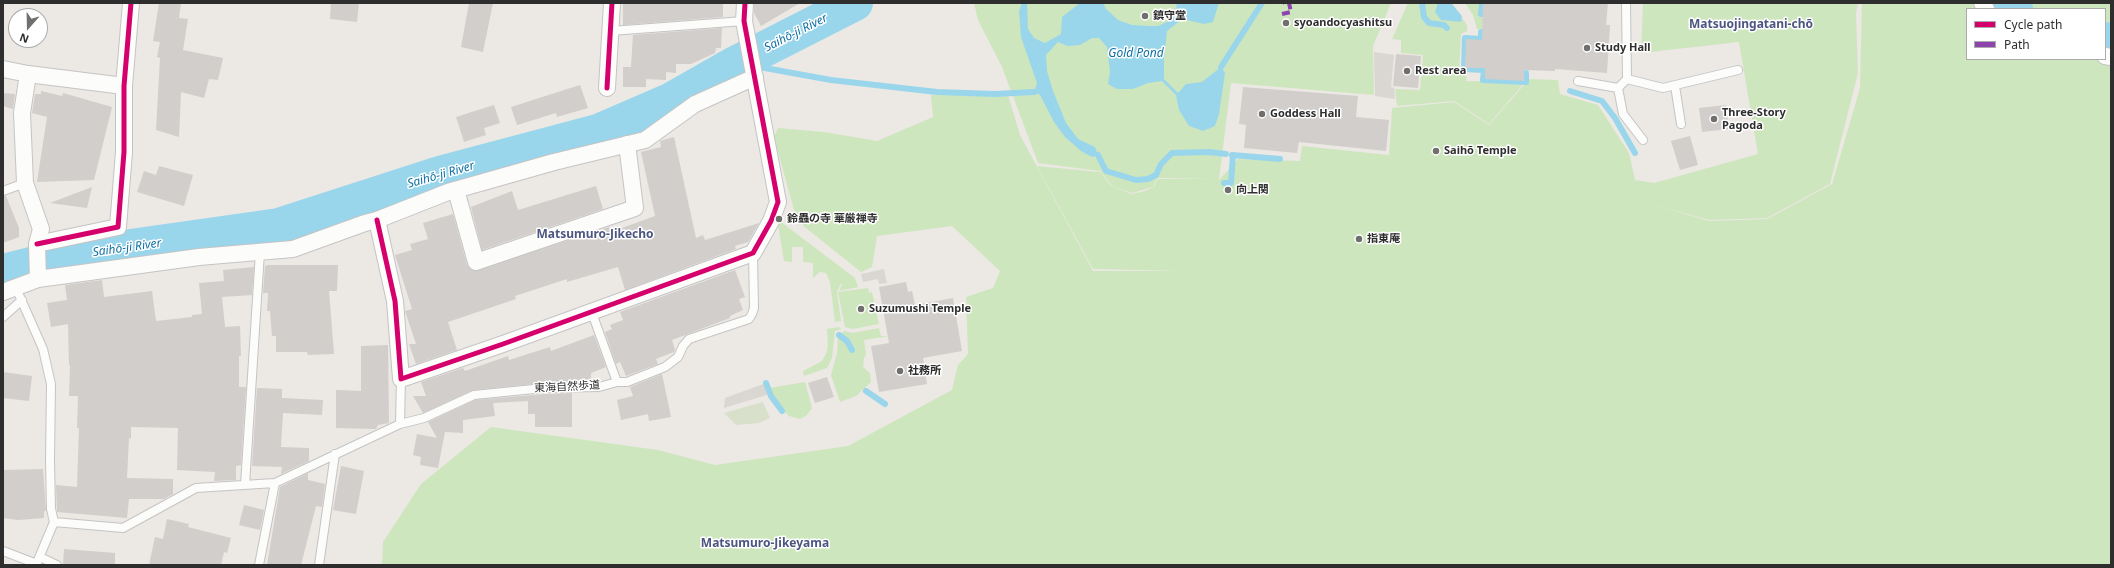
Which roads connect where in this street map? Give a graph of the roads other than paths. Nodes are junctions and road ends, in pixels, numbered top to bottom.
1 (131, 3) edge
2 (612, 3) edge
3 (745, 3) edge
4 (1626, 3) edge
5 (744, 21) junction
6 (611, 31) junction
7 (3, 69) edge
8 (1738, 70) dead end
9 (28, 74) junction
10 (755, 77) junction
11 (1627, 79) junction
12 (1578, 81) dead end
13 (124, 86) junction
14 (1675, 86) junction
15 (607, 88) dead end
16 (1618, 88) junction
17 (1681, 124) dead end
18 (1644, 140) dead end
19 (627, 144) junction
20 (25, 183) junction
21 (456, 190) junction
22 (3, 191) edge
23 (377, 220) junction
24 (37, 244) junction
25 (260, 252) junction
26 (753, 253) junction
27 (38, 279) junction
28 (14, 294) edge
29 (592, 312) junction
30 (3, 317) edge
31 (402, 379) junction
32 (617, 382) junction
33 (400, 424) junction
34 (335, 454) junction
35 (275, 483) junction
36 (245, 485) junction
37 (54, 522) junction
38 (3, 551) edge
39 (38, 562) edge
40 (57, 565) edge
41 (259, 565) edge
42 (319, 565) edge

1 - 13 street
2 - 6 street
3 - 5 street
4 - 11 lane
5 - 6 lane
5 - 10 street
6 - 15 street
7 - 9 street
8 - 14 lane
9 - 13 street
9 - 20 street
10 - 19 street
10 - 26 street
11 - 14 lane
11 - 16 lane
12 - 16 lane
13 - 24 street
14 - 17 lane
16 - 18 lane
19 - 21 street
19 - 21 street
20 - 22 lane
20 - 24 street
21 - 23 street
23 - 25 street
23 - 31 street
24 - 27 street
25 - 27 street
25 - 36 lane
26 - 29 street
26 - 32 lane, 東海自然歩道
27 - 28 street
28 - 30 lane
28 - 37 lane
29 - 31 street
29 - 32 lane
31 - 33 lane
32 - 33 lane, 東海自然歩道
33 - 34 lane, 東海自然歩道
34 - 35 lane, 東海自然歩道
34 - 42 lane
35 - 36 lane
35 - 41 lane
36 - 37 lane
37 - 39 lane
38 - 39 lane
39 - 40 lane

